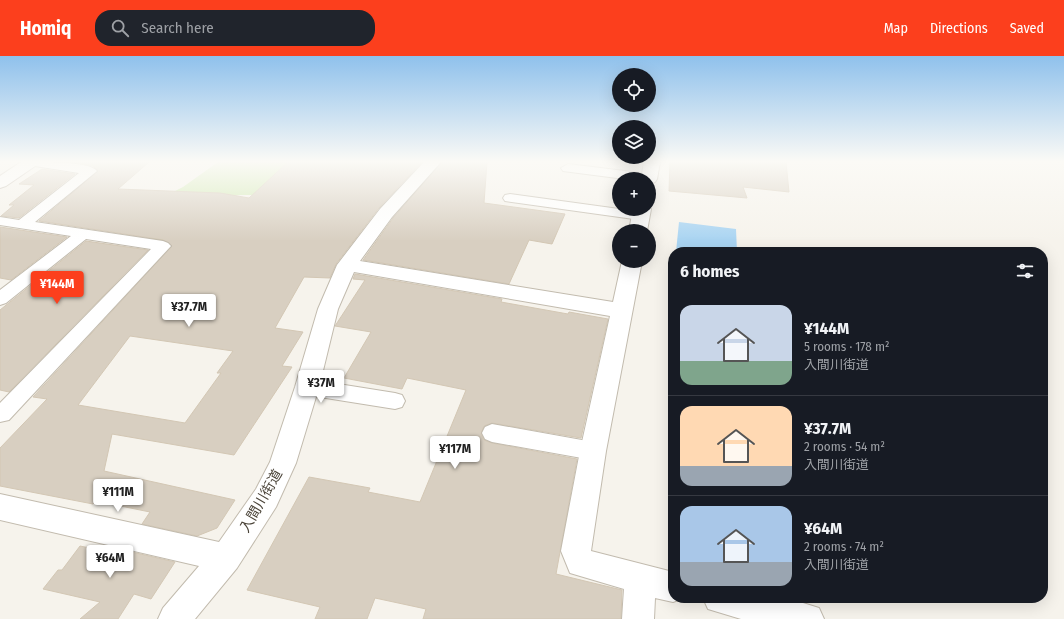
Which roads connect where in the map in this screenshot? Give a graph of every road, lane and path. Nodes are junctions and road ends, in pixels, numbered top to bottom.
1 (68, 188) edge
2 (409, 188) edge
3 (510, 198) dead end
4 (640, 219) edge
5 (0, 221) edge
6 (22, 224) junction
7 (83, 234) junction
8 (347, 266) junction
9 (631, 268) edge
10 (0, 299) edge
11 (622, 311) junction
12 (307, 387) junction
13 (395, 401) dead end
14 (0, 413) edge
15 (492, 433) dead end
16 (593, 451) junction
17 (0, 507) edge
18 (226, 558) junction
19 (640, 579) junction
20 (668, 586) edge
21 (740, 603) edge
22 (174, 619) edge
23 (638, 619) edge
24 (808, 619) edge

1 - 6 lane
2 - 8 street, 入間川街道
3 - 4 lane
5 - 6 lane
6 - 7 lane
7 - 10 lane
7 - 14 lane
8 - 11 street
8 - 12 street, 入間川街道
9 - 11 street
11 - 16 street
12 - 13 lane
12 - 18 street, 入間川街道
15 - 16 lane
16 - 19 street
17 - 18 street
18 - 22 street, 入間川街道
19 - 20 street
19 - 23 street
21 - 24 street

